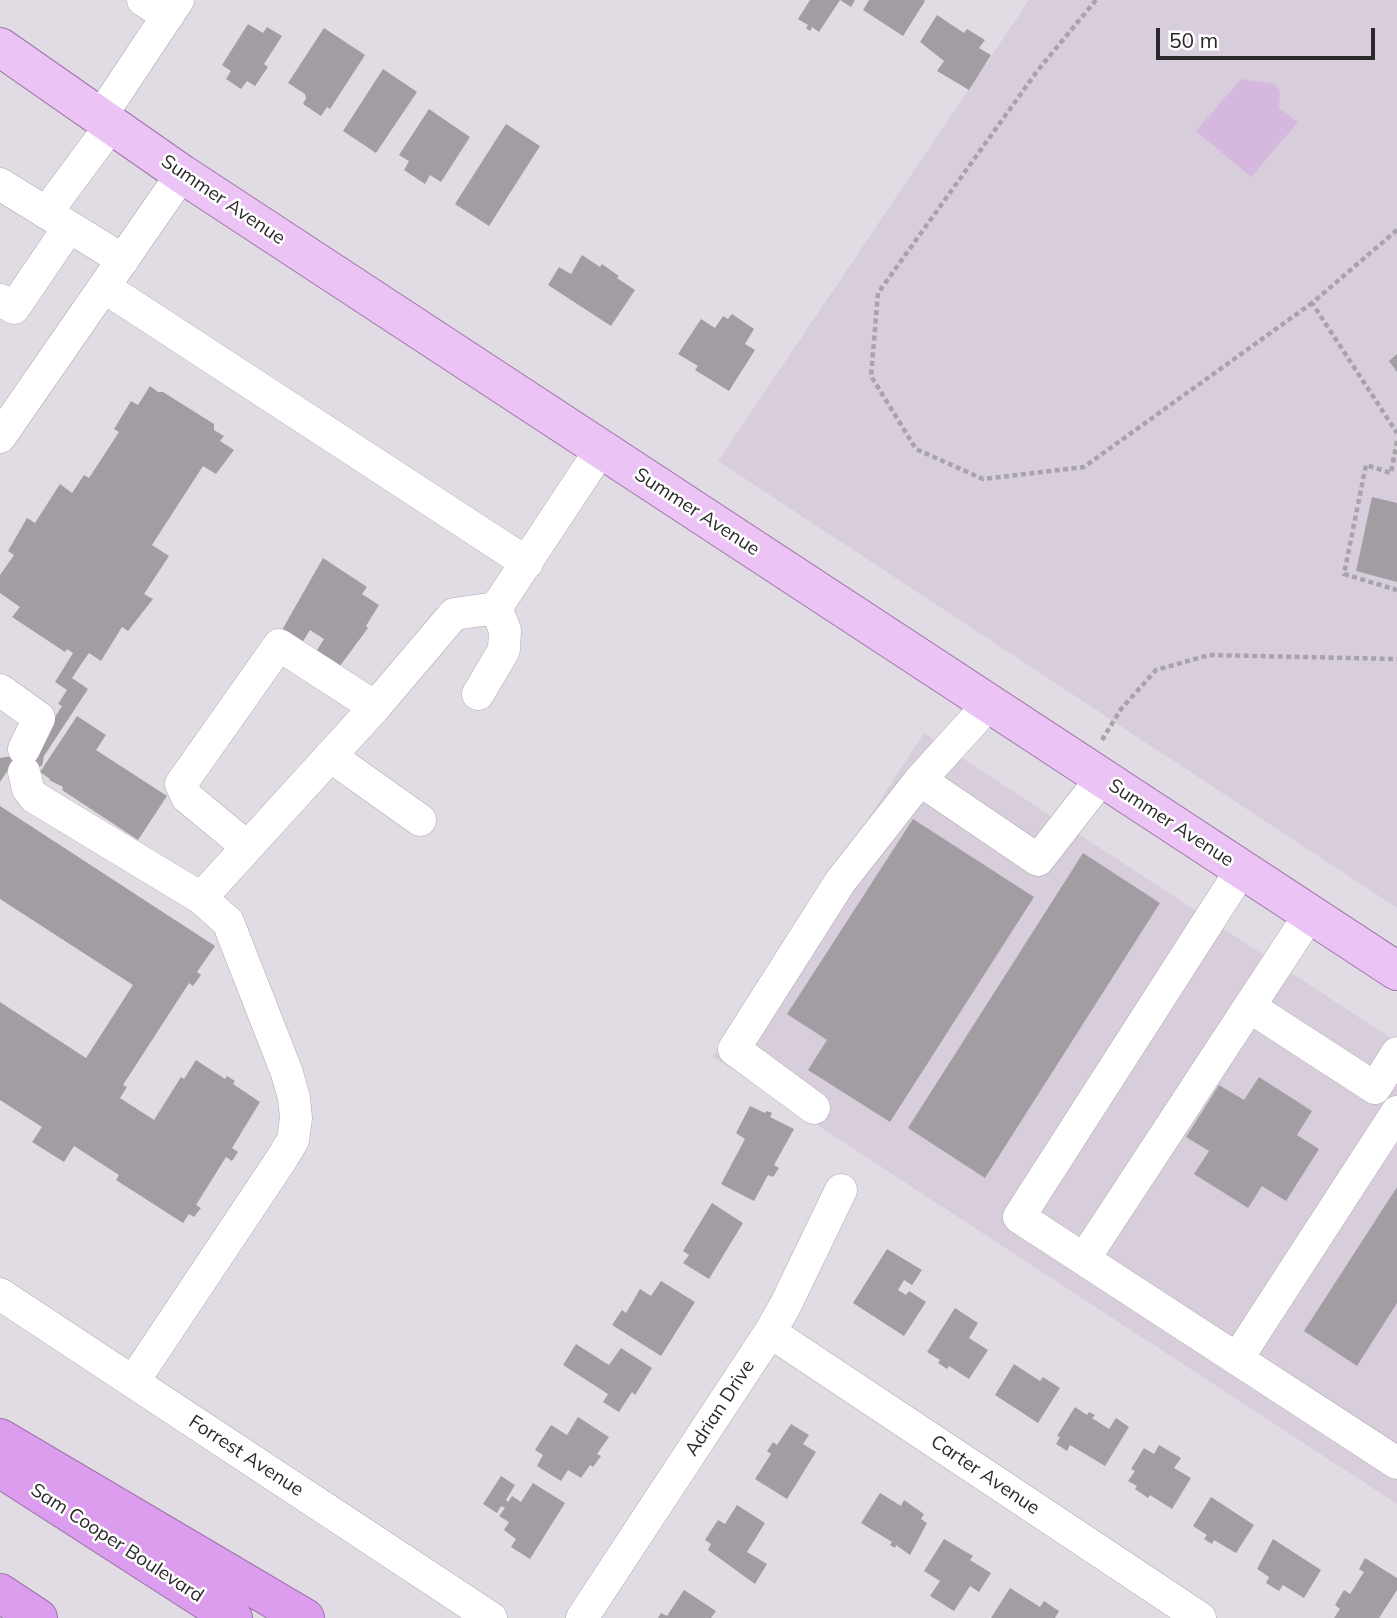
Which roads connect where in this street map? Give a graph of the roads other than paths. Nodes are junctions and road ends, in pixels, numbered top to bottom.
1 (163, 5) edge
2 (0, 47) edge
3 (107, 120) junction
4 (182, 174) junction
5 (0, 184) edge
6 (57, 220) junction
7 (123, 260) junction
8 (104, 287) junction
9 (0, 300) edge
10 (0, 437) edge
11 (601, 449) junction
12 (527, 563) junction
13 (496, 608) junction
14 (0, 690) edge
15 (478, 694) dead end
16 (989, 704) junction
17 (375, 707) junction
18 (330, 756) junction
19 (1094, 772) junction
20 (920, 780) junction
21 (420, 820) dead end
22 (246, 846) junction
23 (1242, 869) junction
24 (201, 898) junction
25 (1310, 914) junction
26 (1397, 971) edge
27 (1250, 1007) junction
28 (1397, 1053) edge
29 (1386, 1094) edge
30 (814, 1108) dead end
31 (1397, 1112) edge
32 (841, 1190) dead end
33 (1083, 1259) junction
34 (0, 1294) edge
35 (770, 1332) junction
36 (1237, 1359) junction
37 (133, 1382) junction
38 (0, 1438) edge
39 (1397, 1463) edge
40 (0, 1468) edge
41 (0, 1593) edge
42 (38, 1618) edge
43 (233, 1618) edge
44 (305, 1618) edge
45 (491, 1618) edge
46 (582, 1618) edge
47 (1200, 1618) edge

1 - 3 street
2 - 3 main road, Summer Avenue
3 - 4 main road, Summer Avenue
3 - 6 street
4 - 7 street
4 - 11 main road, Summer Avenue
5 - 6 street
6 - 7 street
6 - 9 street
7 - 8 street
8 - 10 street
8 - 12 street
11 - 12 street
11 - 16 main road, Summer Avenue
12 - 13 street
13 - 15 street
13 - 17 street
14 - 24 street
16 - 19 main road, Summer Avenue
16 - 20 street
17 - 18 street
17 - 22 street
18 - 21 street
18 - 22 street
19 - 20 street
19 - 23 main road, Summer Avenue
20 - 30 street
22 - 24 street
23 - 25 main road, Summer Avenue
23 - 33 street
24 - 37 street
25 - 26 main road, Summer Avenue
25 - 27 street
27 - 29 street
27 - 33 street
28 - 29 street
31 - 36 street
32 - 35 street, Adrian Drive
33 - 36 street
34 - 37 street, Forrest Avenue
35 - 46 street, Adrian Drive
35 - 47 street, Carter Avenue
36 - 39 street
37 - 45 street, Forrest Avenue
38 - 44 highway
40 - 43 highway, Sam Cooper Boulevard
41 - 42 highway

